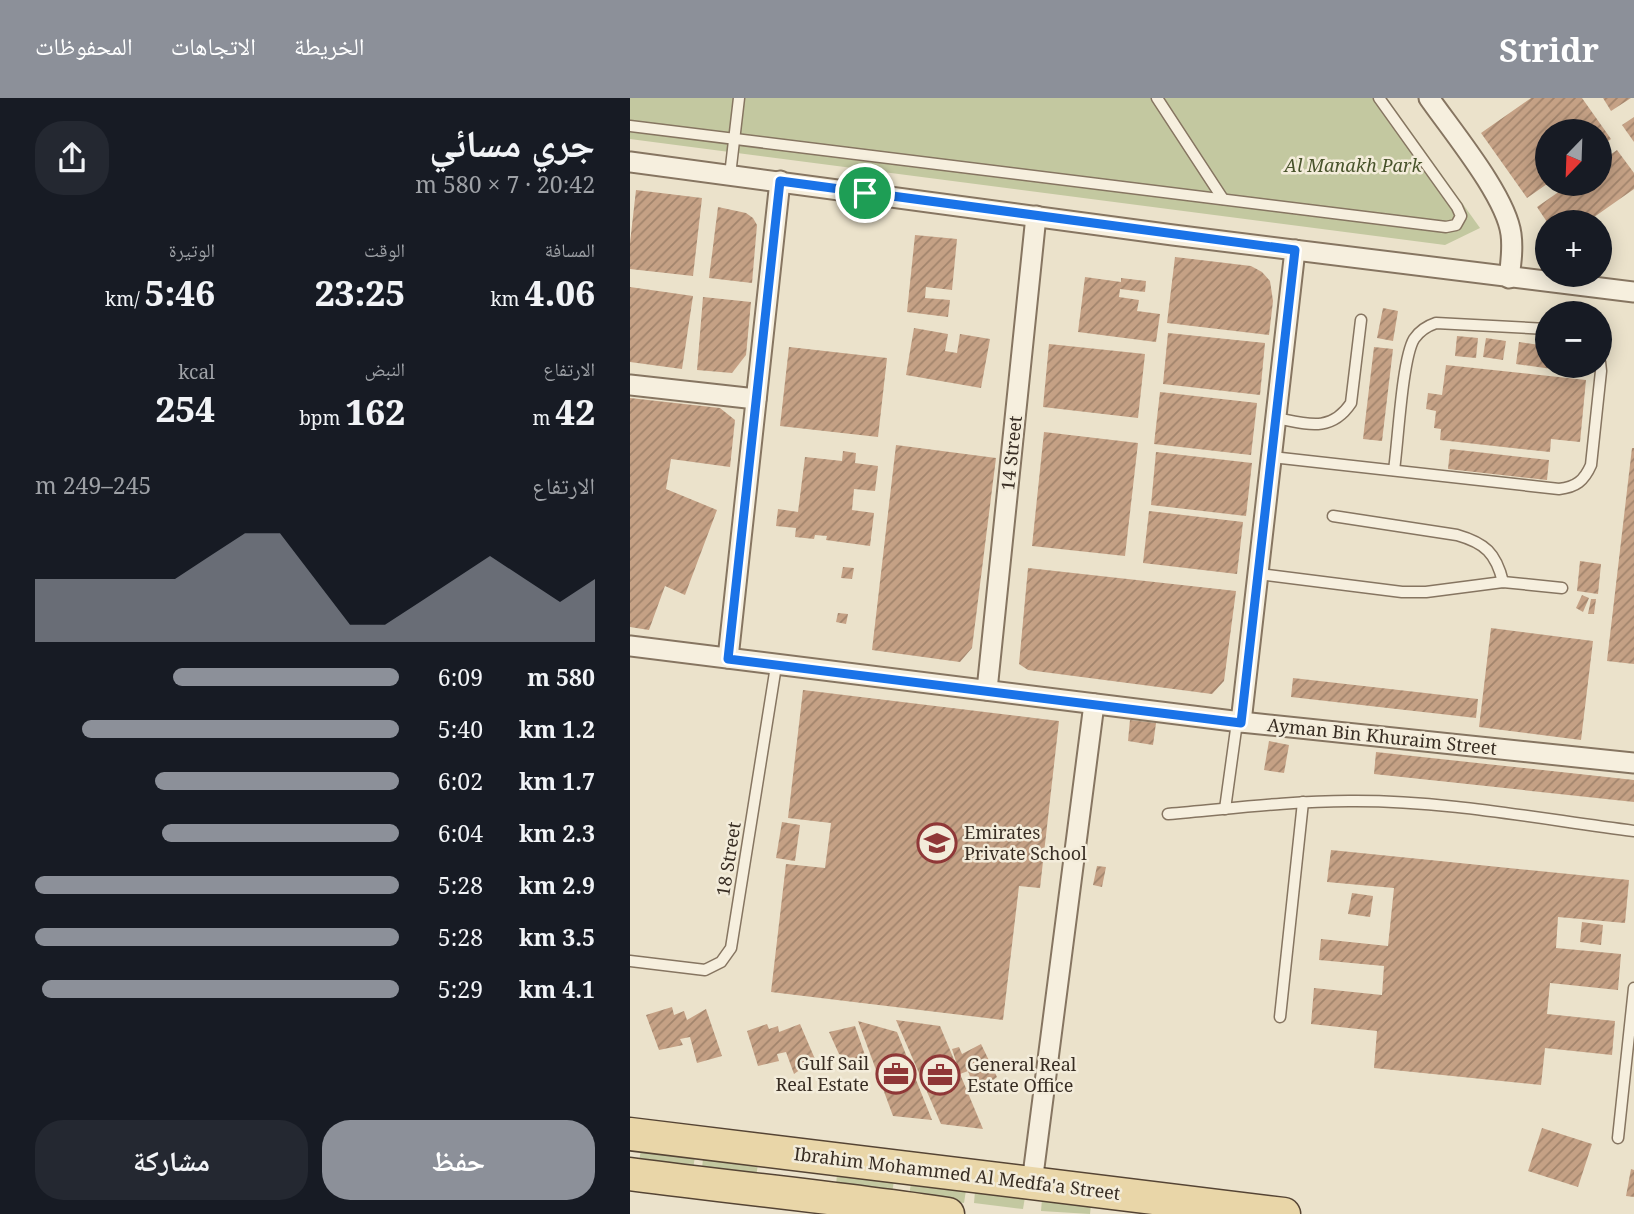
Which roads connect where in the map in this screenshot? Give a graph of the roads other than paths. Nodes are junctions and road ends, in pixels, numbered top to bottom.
1 (739, 98) edge
2 (1157, 98) edge
3 (1379, 98) edge
4 (1429, 98) edge
5 (630, 126) edge
6 (734, 139) junction
7 (630, 162) edge
8 (730, 175) junction
9 (780, 181) junction
10 (1223, 199) junction
11 (1036, 216) junction
12 (1295, 250) junction
13 (1509, 278) junction
14 (1634, 292) edge
15 (1361, 320) dead end
16 (1535, 328) edge
17 (1600, 378) edge
18 (630, 385) edge
19 (756, 399) junction
20 (1276, 418) junction
21 (1272, 457) junction
22 (1394, 470) junction
23 (1333, 516) dead end
24 (1259, 573) junction
25 (1503, 582) junction
26 (1562, 588) dead end
27 (630, 646) edge
28 (728, 659) junction
29 (776, 666) junction
30 (988, 690) junction
31 (1094, 704) junction
32 (1239, 722) junction
33 (1634, 763) edge
34 (1303, 802) junction
35 (1225, 809) junction
36 (1168, 814) dead end
37 (1634, 831) edge
38 (630, 961) edge
39 (1634, 988) edge
40 (1280, 1017) dead end
41 (630, 1134) edge
42 (1618, 1138) dead end
43 (630, 1176) edge
44 (1032, 1183) junction
45 (801, 1205) edge
46 (870, 1208) edge
47 (948, 1214) edge
48 (1284, 1214) edge

1 - 6 lane
2 - 10 lane
3 - 10 lane
4 - 13 street
5 - 6 lane
6 - 8 lane
6 - 10 lane
7 - 8 street
8 - 9 street
9 - 11 street
9 - 19 street
11 - 12 street
11 - 30 street, 14 Street
12 - 13 street
12 - 20 street
13 - 14 street
15 - 20 lane
16 - 22 lane
17 - 22 lane
18 - 19 street
19 - 28 street
20 - 21 street
21 - 22 lane
21 - 24 street
23 - 25 lane
24 - 25 lane
24 - 32 street
25 - 26 lane
27 - 28 street, Ayman Bin Khuraim Street
28 - 29 street, Ayman Bin Khuraim Street
29 - 30 street, Ayman Bin Khuraim Street
29 - 38 lane, 18 Street
30 - 31 street, Ayman Bin Khuraim Street
31 - 32 street, Ayman Bin Khuraim Street
31 - 44 street
32 - 33 street, Ayman Bin Khuraim Street
32 - 35 lane
34 - 35 lane
34 - 37 lane
34 - 40 lane
35 - 36 lane
39 - 42 lane
41 - 44 main road, Ibrahim Mohammed Al Medfa'a Street
43 - 45 main road
44 - 48 main road, Ibrahim Mohammed Al Medfa'a Street
45 - 46 main road
46 - 47 main road

